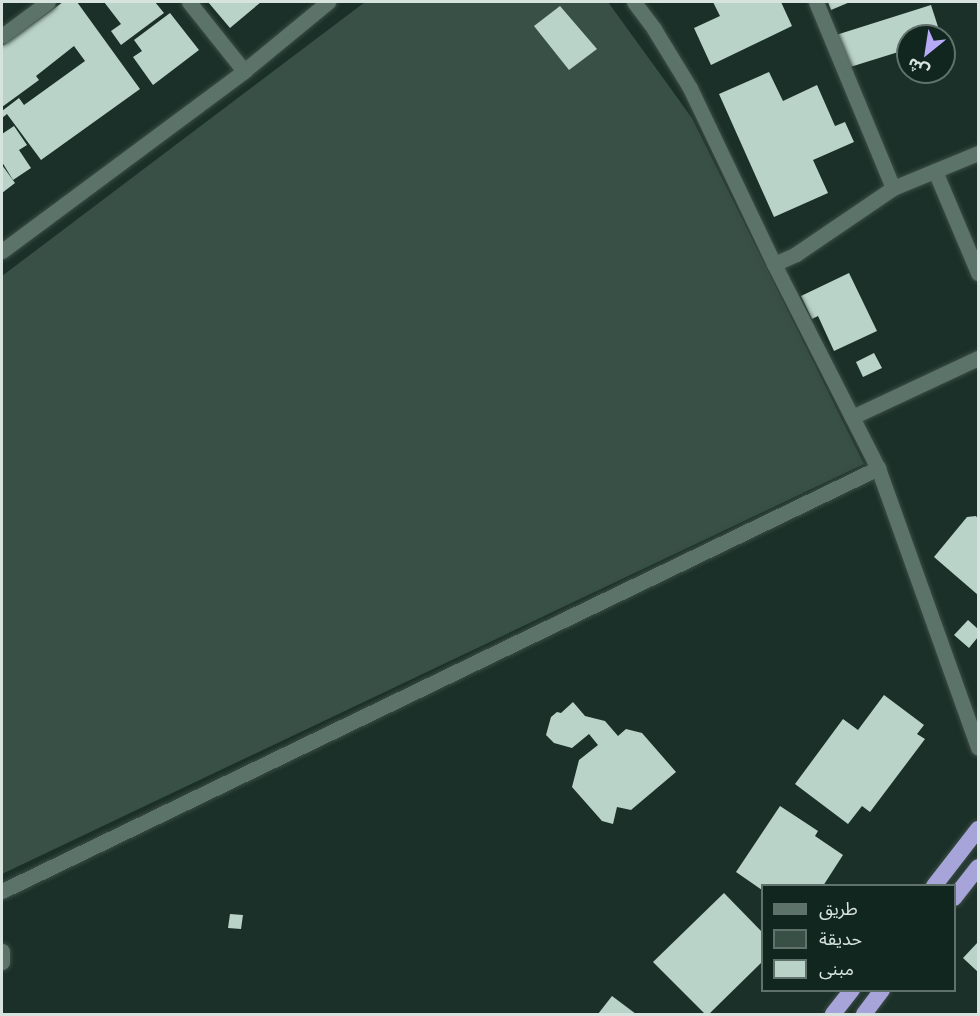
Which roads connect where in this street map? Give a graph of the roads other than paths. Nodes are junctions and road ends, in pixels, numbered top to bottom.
1 (48, 2) edge
2 (189, 2) edge
3 (328, 2) edge
4 (634, 2) edge
5 (816, 2) edge
6 (2, 36) edge
7 (244, 71) junction
8 (978, 153) edge
9 (935, 171) junction
10 (893, 188) junction
11 (2, 251) edge
12 (774, 264) junction
13 (978, 273) edge
14 (978, 358) edge
15 (852, 417) junction
16 (878, 468) junction
17 (978, 748) edge
18 (978, 828) edge
19 (978, 867) edge
20 (935, 884) edge
21 (2, 891) edge
22 (956, 895) edge
23 (2, 951) edge
24 (2, 962) edge
25 (850, 992) edge
26 (880, 992) edge
27 (833, 1014) edge
28 (864, 1014) edge

1 - 6 street
2 - 7 street
3 - 7 street
4 - 12 street
5 - 10 street
7 - 11 street
8 - 9 street
9 - 10 street
9 - 13 street
10 - 12 street
12 - 15 street
14 - 15 street
15 - 16 street
16 - 17 street
16 - 21 street
18 - 20 highway
19 - 22 highway
23 - 24 street
25 - 27 highway
26 - 28 highway

